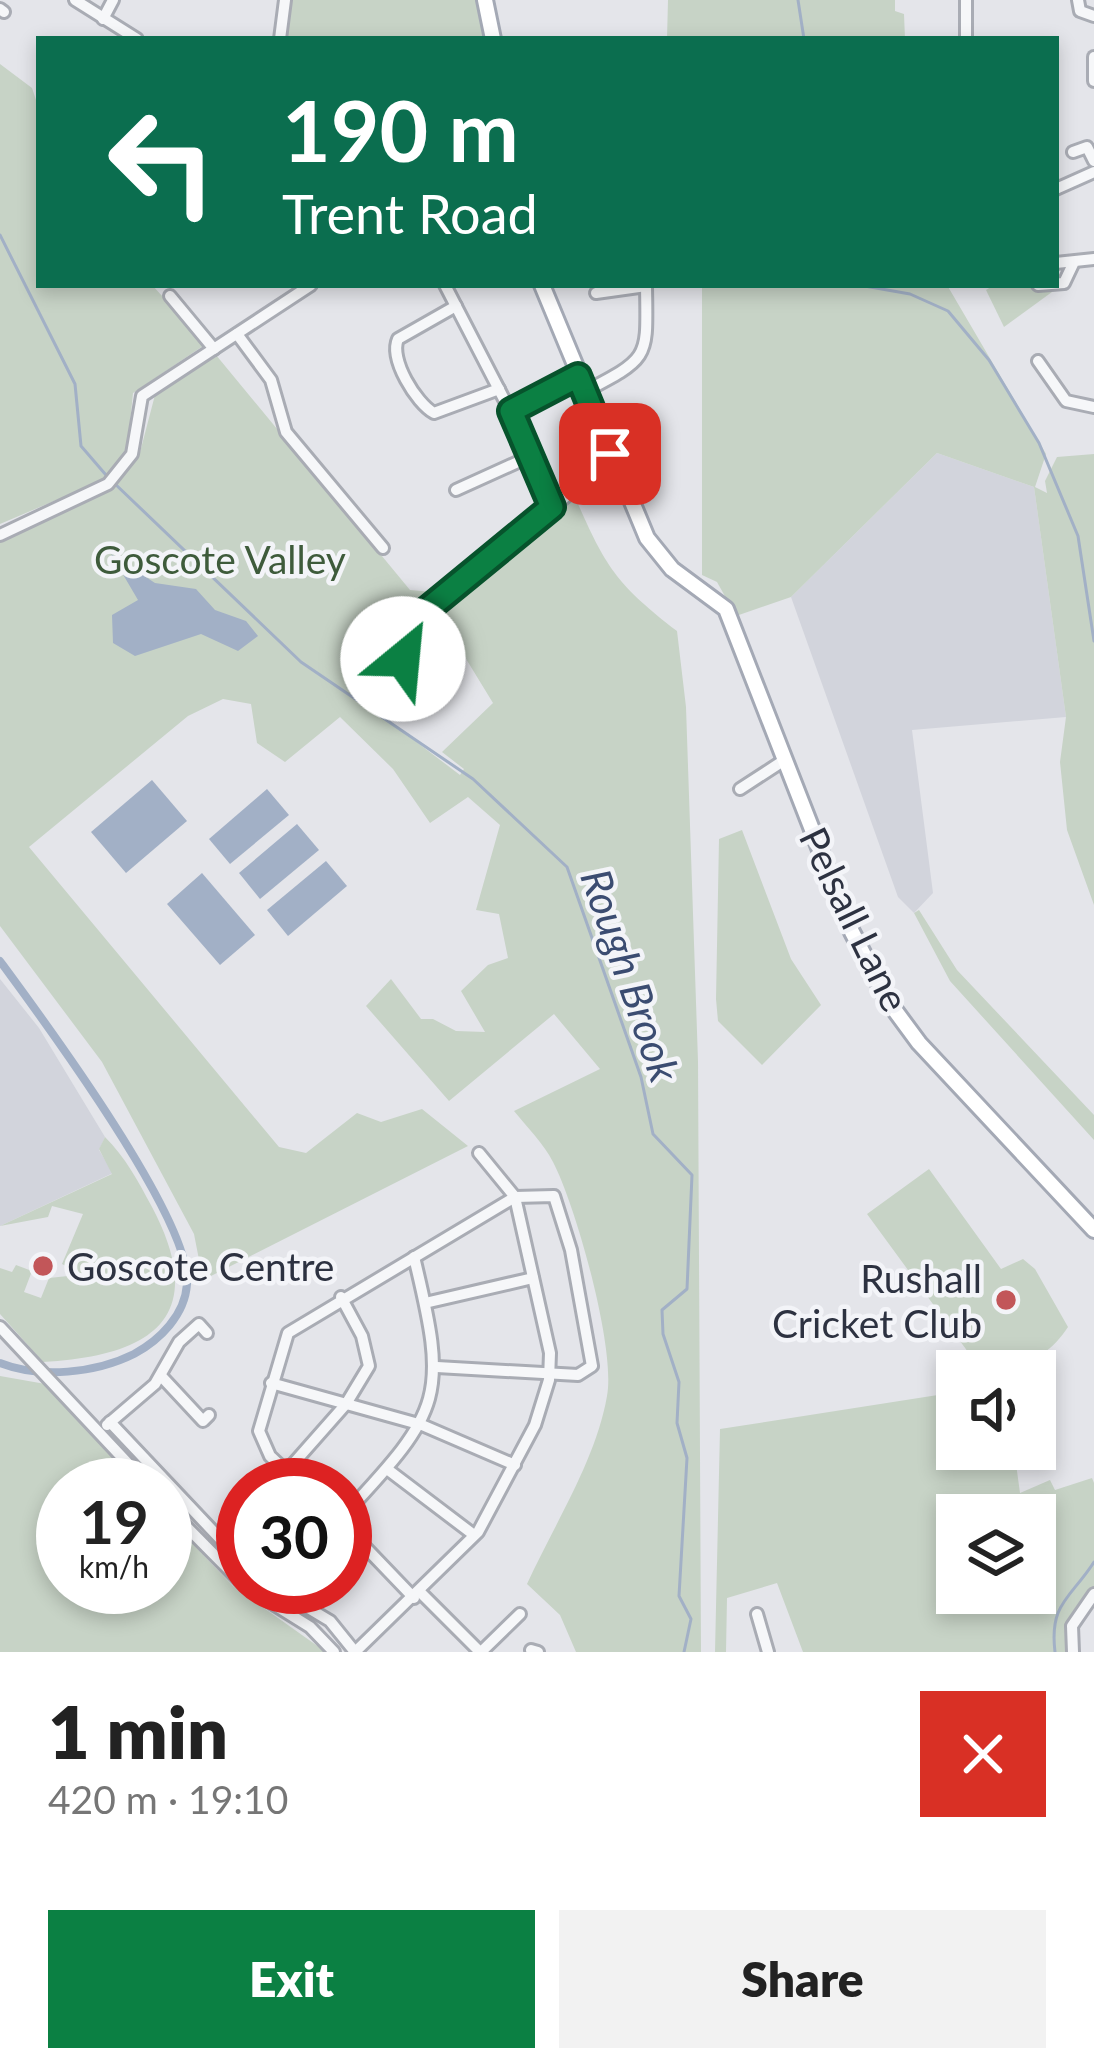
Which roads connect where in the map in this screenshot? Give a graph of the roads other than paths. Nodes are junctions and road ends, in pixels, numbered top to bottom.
1 (75, 0) edge
2 (113, 0) edge
3 (285, 0) edge
4 (485, 0) edge
5 (965, 0) edge
6 (1078, 0) edge
7 (1094, 16) edge
8 (103, 19) junction
9 (132, 36) edge
10 (280, 36) edge
11 (492, 36) edge
12 (966, 36) edge
13 (1094, 57) edge
14 (1094, 81) edge
15 (1073, 152) dead end
16 (1094, 161) edge
17 (1094, 172) edge
18 (1059, 188) edge
19 (1094, 259) edge
20 (1063, 264) edge
21 (306, 288) edge
22 (447, 288) edge
23 (543, 288) edge
24 (627, 288) edge
25 (646, 288) edge
26 (595, 293) edge
27 (170, 296) dead end
28 (456, 306) junction
29 (237, 334) junction
30 (214, 349) junction
31 (1038, 361) dead end
32 (578, 376) junction
33 (499, 389) junction
34 (584, 392) junction
35 (1066, 401) junction
36 (1094, 407) edge
37 (511, 411) junction
38 (1056, 416) dead end
39 (529, 457) junction
40 (594, 466) dead end
41 (456, 490) dead end
42 (552, 507) junction
43 (0, 535) edge
44 (383, 548) dead end
45 (387, 679) dead end
46 (783, 761) junction
47 (740, 789) dead end
48 (478, 1153) dead end
49 (515, 1197) junction
50 (1094, 1230) edge
51 (414, 1257) junction
52 (533, 1278) junction
53 (341, 1298) junction
54 (425, 1303) junction
55 (0, 1327) edge
56 (207, 1333) dead end
57 (437, 1367) junction
58 (550, 1373) junction
59 (162, 1377) junction
60 (271, 1382) junction
61 (346, 1404) junction
62 (209, 1415) dead end
63 (422, 1425) junction
64 (105, 1427) junction
65 (128, 1458) edge
66 (137, 1458) edge
67 (272, 1458) edge
68 (298, 1458) edge
69 (514, 1465) junction
70 (387, 1469) junction
71 (372, 1485) edge
72 (192, 1512) edge
73 (192, 1534) edge
74 (474, 1535) junction
75 (216, 1536) edge
76 (372, 1552) edge
77 (216, 1557) edge
78 (1094, 1594) edge
79 (417, 1595) junction
80 (289, 1614) edge
81 (318, 1614) edge
82 (520, 1614) dead end
83 (739, 1628) dead end
84 (334, 1652) edge
85 (355, 1652) edge
86 (481, 1652) edge
87 (768, 1652) edge
88 (1073, 1652) edge

1 - 8 street
2 - 8 street
3 - 10 street
4 - 11 main road
5 - 12 street
6 - 7 street
8 - 9 street
13 - 14 street
15 - 16 street
17 - 18 street
19 - 20 street
21 - 29 street
22 - 28 street
23 - 32 main road, Pelsall Lane
24 - 26 street
25 - 34 street
27 - 30 street
28 - 33 street
28 - 33 street
29 - 30 street
29 - 44 street
30 - 43 street
31 - 35 street
32 - 34 main road, Pelsall Lane
32 - 37 street
33 - 37 street
34 - 46 main road, Pelsall Lane
35 - 36 street
35 - 38 street
37 - 39 street
39 - 41 street
39 - 42 street
40 - 42 street
42 - 45 street
46 - 47 street
46 - 50 main road, Pelsall Lane
48 - 49 street
49 - 51 street
49 - 52 street
49 - 58 street
51 - 53 street
51 - 54 street
52 - 54 street
52 - 58 street
53 - 60 street
53 - 61 street
54 - 57 street
55 - 64 street
56 - 59 street
57 - 58 street
57 - 63 street
58 - 69 street
59 - 62 street
59 - 64 street
60 - 61 street
60 - 67 street
61 - 63 street
61 - 68 street
63 - 69 street
63 - 70 street
64 - 65 street
64 - 66 street
69 - 74 street
70 - 71 street
70 - 74 street
72 - 75 street
73 - 77 street
74 - 79 street
76 - 79 street
78 - 88 street
79 - 85 street
79 - 86 street
80 - 84 street
81 - 85 street
82 - 86 street
83 - 87 street

